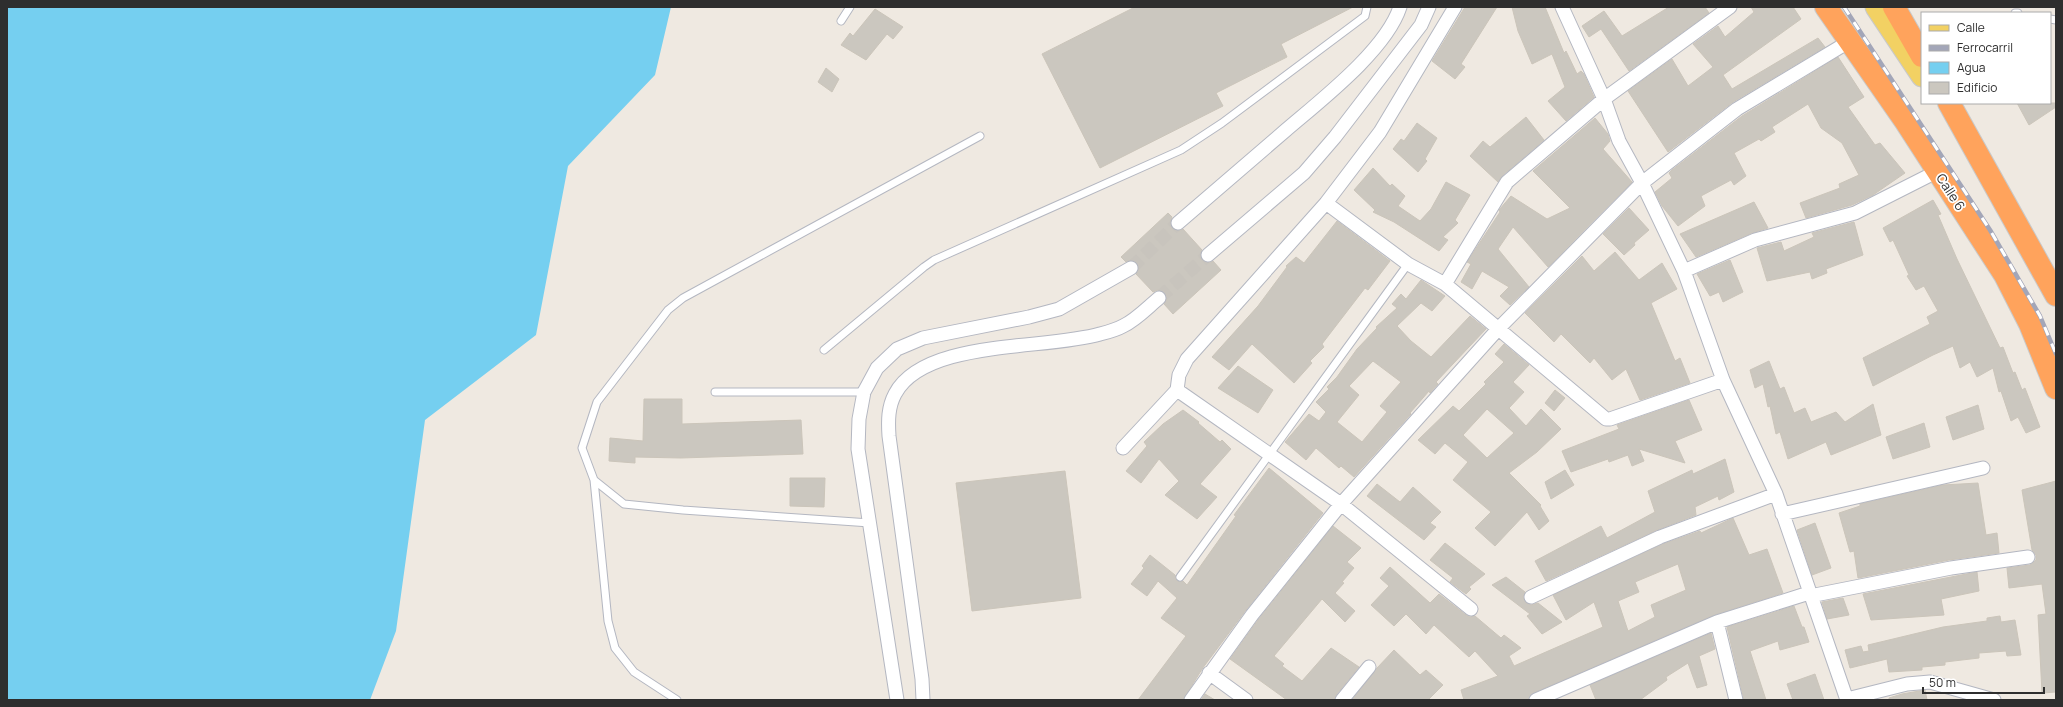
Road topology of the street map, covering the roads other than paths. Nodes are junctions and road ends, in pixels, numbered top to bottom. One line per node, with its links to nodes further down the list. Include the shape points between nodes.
1 (850, 7): 11 (lane)
2 (1367, 7): 32 (lane, via 1365,16 1222,123 1181,150 934,260)
3 (1400, 7): 23 (street, via 1394,24 1385,37 1337,86)
4 (1429, 7): 24 (street, via 1421,25 1304,173)
5 (1455, 7): 22 (street, via 1380,132)
6 (1562, 7): 15 (street)
7 (1730, 7): 15 (street)
8 (1826, 7): 12 (highway, Calle 6)
9 (1876, 7): 14 (main road)
10 (1894, 7): 13 (highway)
11 (841, 21)
12 (1850, 41): 19 (highway, Calle 6); 20 (street, via 1737,109)
13 (1921, 54)
14 (1921, 74)
15 (1604, 99): 20 (street, via 1619,141); 28 (street, via 1507,182)
16 (1941, 104): 21 (main road)
17 (1950, 104): 21 (highway)
18 (980, 136): 41 (lane, via 683,298 668,310 597,402 582,448)
19 (1938, 171): 27 (street, via 1855,213 1755,240); 34 (highway, Calle 6, via 2005,275 2030,324)
20 (1642, 183): 27 (street); 31 (street)
21 (1996, 186): 29 (highway)
22 (1326, 204): 25 (street); 35 (street, via 1187,359 1179,375)
23 (1178, 223)
24 (1208, 255)
25 (1408, 264): 28 (street); 39 (lane)
26 (1131, 268): 37 (street, via 1059,309 922,338 897,350 877,368)
27 (1684, 271): 33 (street)
28 (1445, 284): 31 (street)
29 (2056, 295)
30 (1158, 298): 57 (street, via 1124,326 1099,335 953,356 924,365 907,377 894,394 888,414 889,436)
31 (1499, 328): 33 (street, via 1610,420); 43 (street)
32 (824, 350)
33 (1723, 380): 42 (street)
34 (2056, 388)
35 (1177, 390): 38 (street); 39 (street)
36 (715, 392): 37 (lane)
37 (864, 392): 45 (street, via 859,419 858,449)
38 (1123, 448)
39 (1270, 453): 43 (street); 47 (lane)
40 (1983, 468): 44 (street)
41 (594, 480): 45 (lane, via 624,504); 55 (lane, via 608,621 615,648 634,672)
42 (1776, 494): 44 (street); 49 (street, via 1660,537)
43 (1340, 504): 50 (street); 53 (street)
44 (1782, 514): 48 (street)
45 (870, 524): 56 (street)
46 (2028, 557): 48 (street)
47 (1180, 577)
48 (1810, 594): 51 (street); 54 (street)
49 (1531, 597)
50 (1471, 608)
51 (1717, 622): 61 (street); 62 (street)
52 (1369, 667): 60 (street)
53 (1209, 673): 58 (street); 59 (street)
54 (1847, 699): 63 (street, via 1907,684 1930,682)
55 (677, 700)
56 (897, 700)
57 (923, 700)
58 (1191, 700)
59 (1246, 700)
60 (1342, 700)
61 (1536, 700)
62 (1736, 700)
63 (1994, 700)

